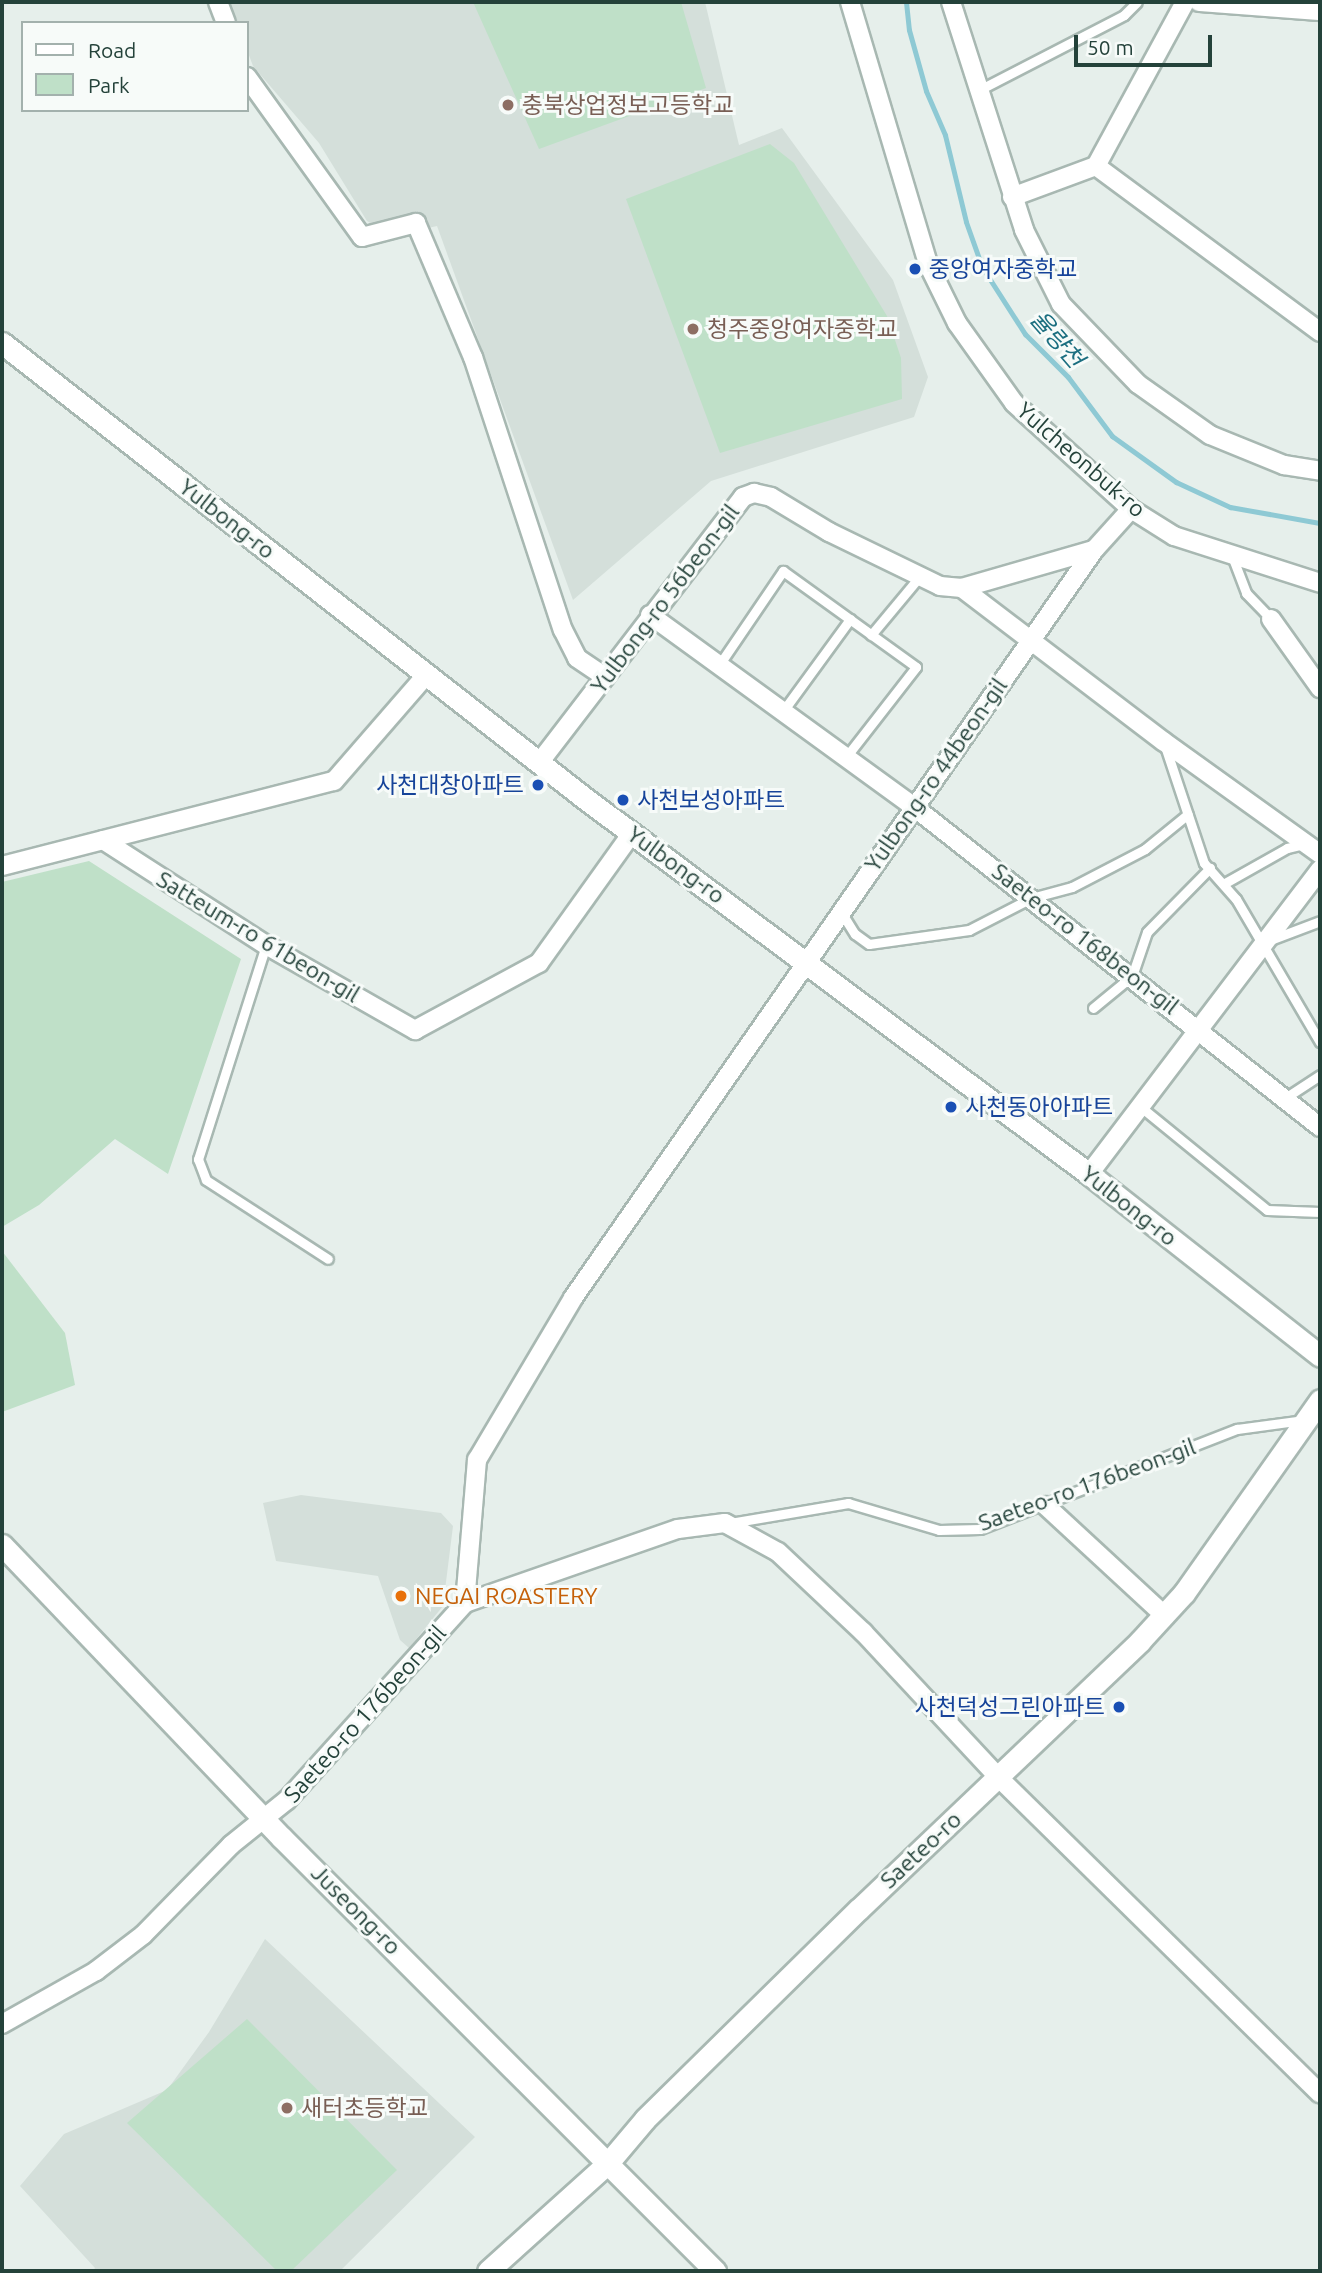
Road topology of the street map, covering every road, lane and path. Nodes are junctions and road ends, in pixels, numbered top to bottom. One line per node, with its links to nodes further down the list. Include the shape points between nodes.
1 (218, 2): 8 (street)
2 (850, 2): 16 (street, Yulcheonbuk-ro, via 910,210 940,294 978,358 1014,403)
3 (951, 2): 10 (street)
4 (1137, 2): 10 (lane, via 1124,15)
5 (1185, 2): 11 (street)
6 (1199, 2): 7 (street)
7 (1320, 11)
8 (225, 21)
9 (248, 78): 29 (street, via 362,237 416,223 473,357 564,630 577,658)
10 (977, 91): 12 (street)
11 (1096, 166): 12 (street); 13 (street)
12 (1012, 197): 15 (street, via 1061,304 1138,384 1233,447 1284,465)
13 (1320, 332)
14 (2, 344): 28 (street, Yulbong-ro)
15 (1320, 471)
16 (1131, 509): 17 (street, Yulbong-ro 44beon-gil); 18 (street, Yulcheonbuk-ro, via 1174,536)
17 (1094, 550): 21 (street); 26 (street, Yulbong-ro 44beon-gil)
18 (1231, 556): 20 (street, Yulcheonbuk-ro); 24 (lane, via 1246,593)
19 (920, 576): 21 (street, Yulbong-ro 56beon-gil, via 940,586); 22 (street, Yulbong-ro 56beon-gil, via 829,532 772,497 754,493 743,497); 25 (lane)
20 (1320, 583)
21 (962, 587): 26 (street, Yulbong-ro 56beon-gil)
22 (650, 615): 27 (street, Saeteo-ro 168beon-gil); 29 (street, Yulbong-ro 56beon-gil)
23 (850, 619): 25 (lane); 27 (lane, via 783,571); 31 (lane)
24 (1271, 619): 30 (street)
25 (872, 635): 33 (lane, via 916,667)
26 (1031, 640): 32 (street); 35 (street, Yulbong-ro 44beon-gil)
27 (719, 665): 31 (street, Saeteo-ro 168beon-gil)
28 (427, 674): 34 (street, Yulbong-ro); 38 (street, via 334,781)
29 (604, 677): 34 (street, Yulbong-ro 56beon-gil)
30 (1320, 688)
31 (783, 711): 33 (street, Saeteo-ro 168beon-gil)
32 (1163, 741): 36 (lane); 39 (street)
33 (846, 757): 35 (street, Saeteo-ro 168beon-gil)
34 (539, 762): 37 (street, Yulbong-ro)
35 (914, 807): 44 (street, Saeteo-ro 168beon-gil); 45 (street, Yulbong-ro 44beon-gil)
36 (1188, 814): 41 (lane); 44 (lane, via 1144,849 1072,887)
37 (632, 833): 48 (street, Satteum-ro 61beon-gil, via 539,963 415,1030); 49 (street, Yulbong-ro)
38 (103, 840): 40 (street); 48 (street, Satteum-ro 61beon-gil)
39 (1313, 849): 43 (lane, via 1287,848)
40 (2, 866)
41 (1210, 868): 43 (lane); 50 (lane, via 1147,932)
42 (1320, 870): 47 (street)
43 (1225, 883): 47 (lane)
44 (1031, 898): 45 (lane, via 969,930 869,944 855,934); 50 (street, Saeteo-ro 168beon-gil)
45 (840, 911): 49 (street, Yulbong-ro 44beon-gil)
46 (1320, 921): 47 (lane)
47 (1263, 943): 52 (street); 53 (lane)
48 (266, 945): 60 (lane, via 198,1159 206,1180)
49 (806, 960): 58 (street, Yulbong-ro); 67 (street, Yulbong-ro 44beon-gil, via 573,1298 482,1448 469,1525)
50 (1132, 976): 51 (lane); 52 (street, Saeteo-ro 168beon-gil)
51 (1093, 1008)
52 (1198, 1027): 55 (street, Saeteo-ro 168beon-gil); 56 (street)
53 (1320, 1042)
54 (1320, 1075): 55 (lane)
55 (1286, 1098): 57 (street, Saeteo-ro 168beon-gil)
56 (1142, 1108): 58 (street); 59 (lane, via 1267,1210)
57 (1320, 1127)
58 (1088, 1174): 61 (street, Yulbong-ro)
59 (1320, 1212)
60 (328, 1259)
61 (1320, 1356)
62 (1320, 1400): 63 (street, Saeteo-ro)
63 (1305, 1420): 64 (lane, Saeteo-ro 176beon-gil, via 1237,1429); 68 (street, Saeteo-ro)
64 (1045, 1506): 65 (lane, Saeteo-ro 176beon-gil, via 980,1528 939,1530 848,1503); 68 (street)
65 (725, 1523): 67 (street, Saeteo-ro 176beon-gil, via 678,1529); 69 (street, via 778,1552 863,1632)
66 (2, 1545): 70 (street, Juseong-ro)
67 (465, 1603): 70 (street, Saeteo-ro 176beon-gil)
68 (1164, 1615): 69 (street, Saeteo-ro)
69 (999, 1778): 72 (street); 73 (street, Saeteo-ro, via 645,2119)
70 (266, 1819): 71 (street, Saeteo-ro 176beon-gil, via 231,1845 143,1935 96,1971); 73 (street, Juseong-ro)
71 (2, 2024)
72 (1320, 2093)
73 (608, 2163): 74 (street, Saeteo-ro); 75 (street, Juseong-ro)
74 (488, 2271)
75 (715, 2271)

